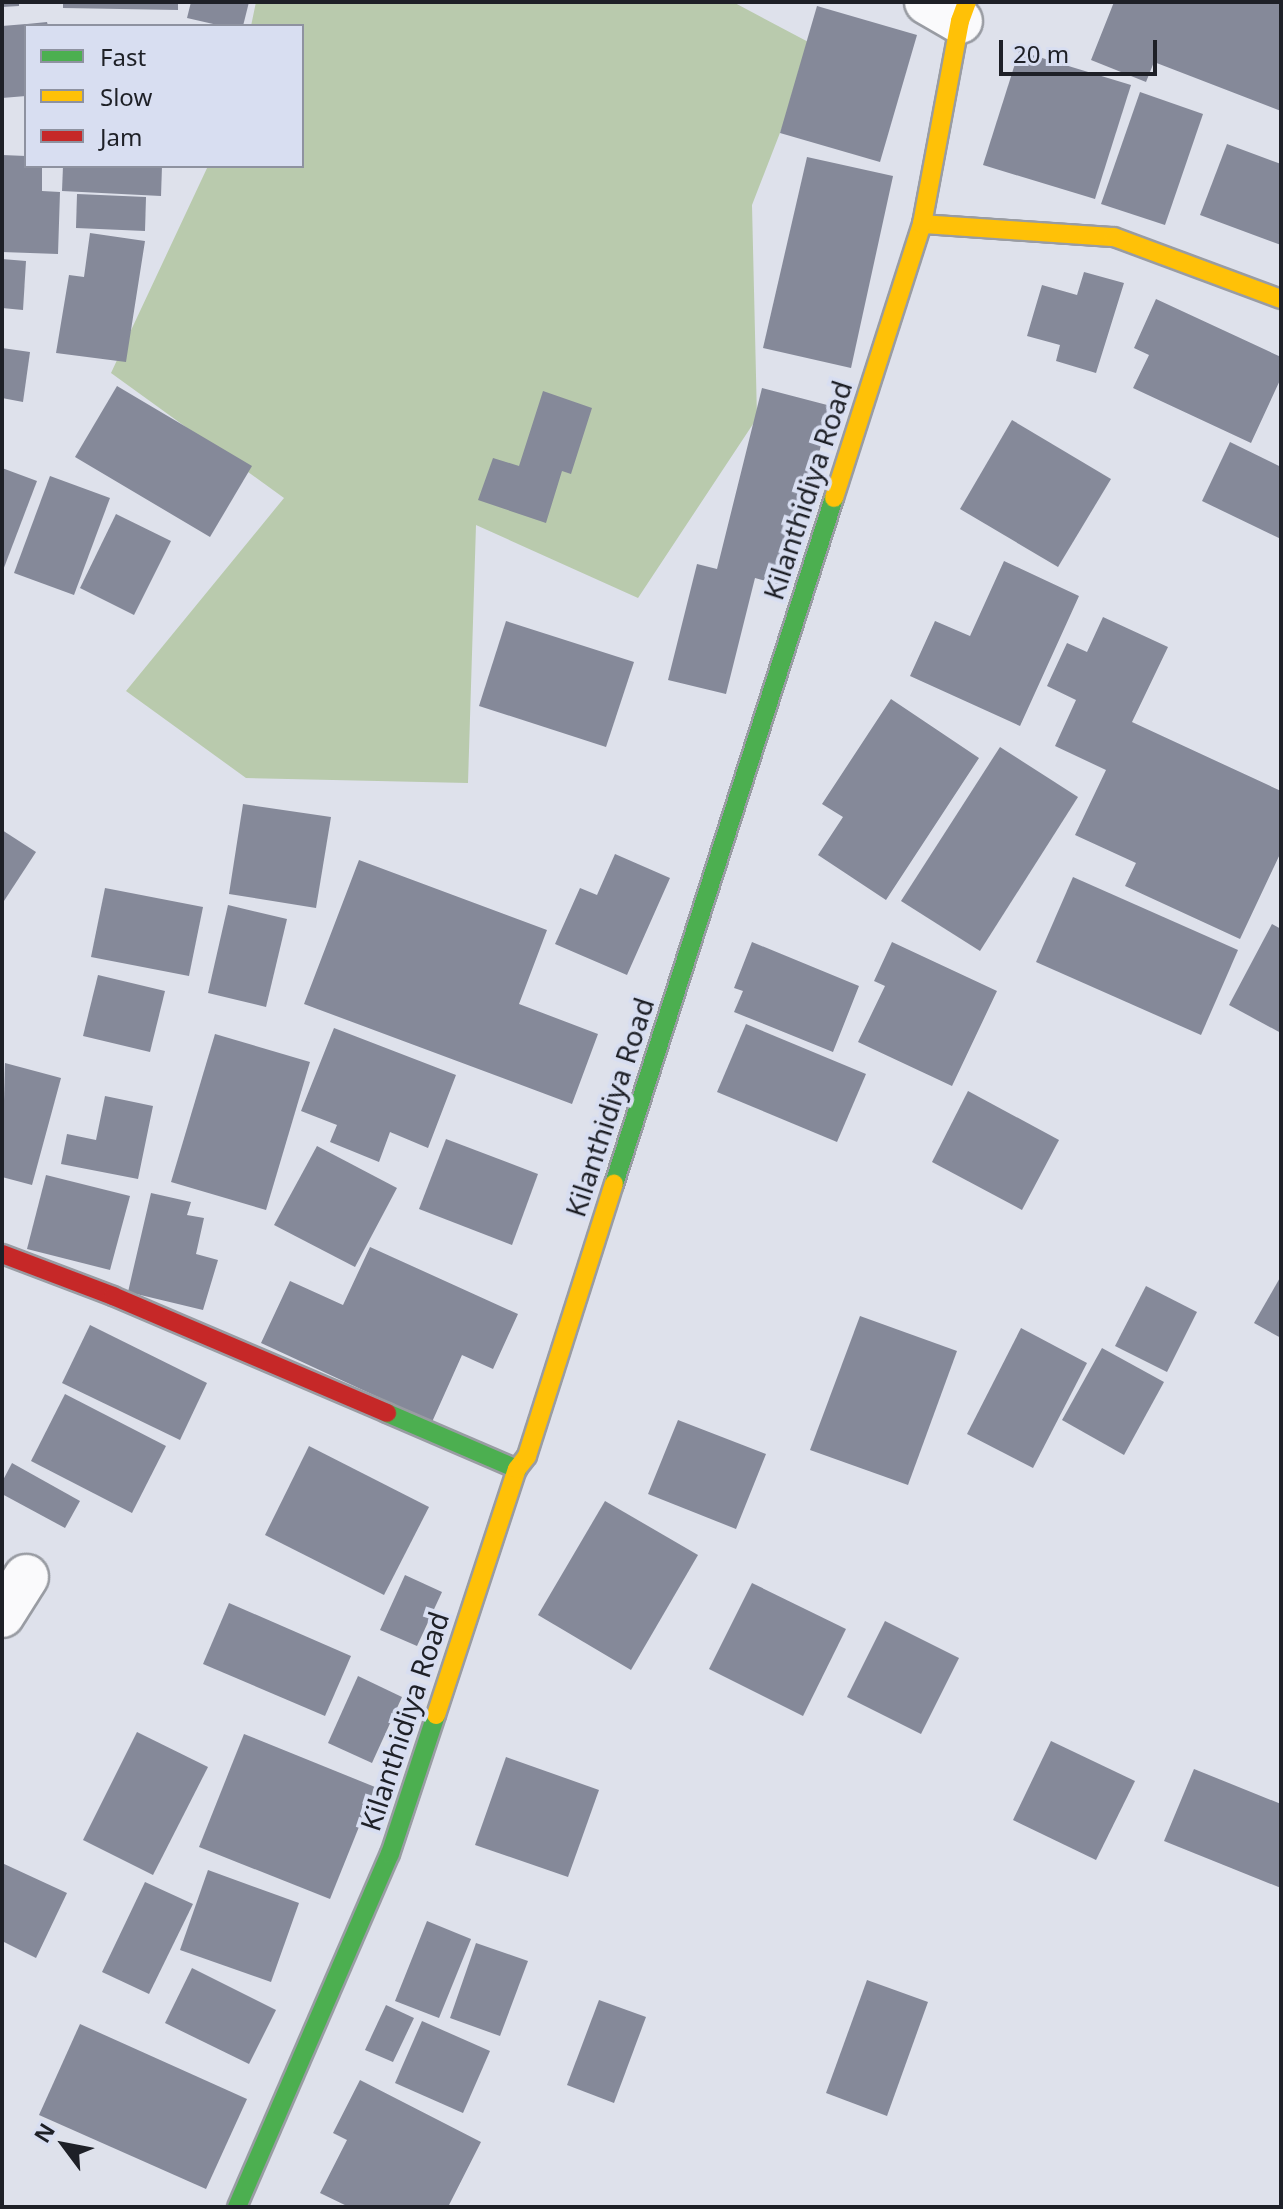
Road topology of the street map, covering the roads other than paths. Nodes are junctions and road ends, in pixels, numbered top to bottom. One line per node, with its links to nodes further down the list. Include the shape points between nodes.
1 (951, 8): 2 (street, Kilanthidiya Road)
2 (922, 224): 3 (street, via 1114,237); 5 (street, Kilanthidiya Road, via 527,1456)
3 (1281, 299)
4 (2, 1254): 5 (street, via 113,1296)
5 (517, 1469): 8 (street, Kilanthidiya Road, via 390,1854)
6 (26, 1577): 7 (street)
7 (2, 1615)
8 (237, 2207)

